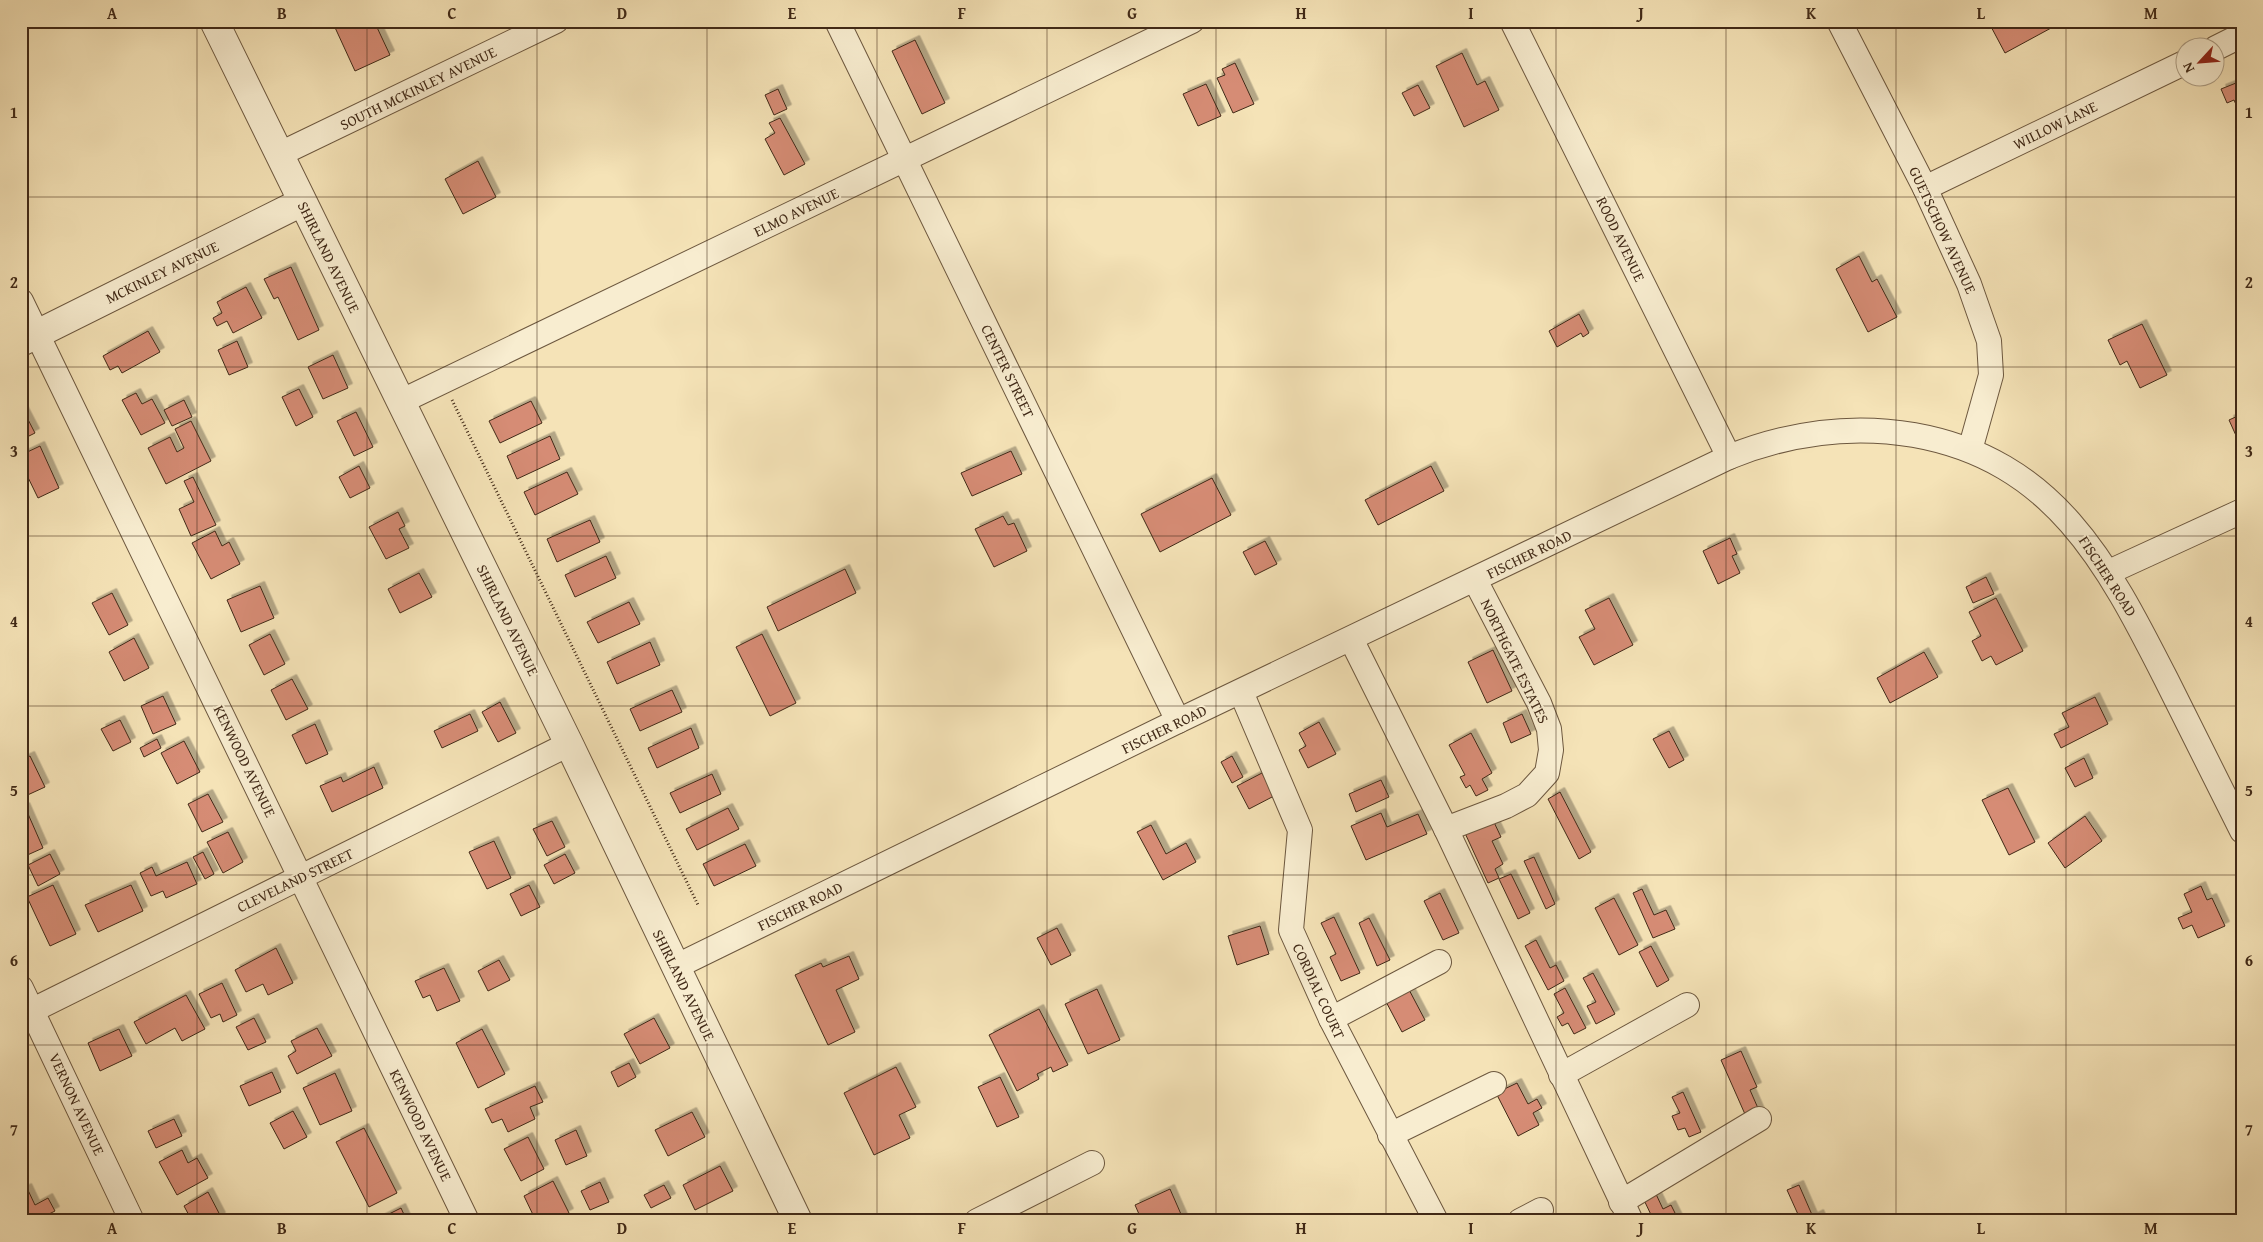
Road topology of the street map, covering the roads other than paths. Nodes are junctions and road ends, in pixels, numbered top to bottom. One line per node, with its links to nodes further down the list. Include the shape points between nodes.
1 (214, 21): 10 (street, SHIRLAND AVENUE)
2 (556, 21): 10 (street, SOUTH MCKINLEY AVENUE)
3 (837, 21): 11 (street, CENTER STREET)
4 (1192, 21): 11 (street, ELMO AVENUE)
5 (1512, 21): 18 (street, ROOD AVENUE)
6 (1839, 21): 12 (street, GUETSCHOW AVENUE)
7 (2242, 35): 8 (street)
8 (2226, 43)
9 (2176, 67): 12 (street, WILLOW LANE)
10 (280, 154): 13 (street, SHIRLAND AVENUE)
11 (905, 160): 16 (street, ELMO AVENUE); 24 (street, CENTER STREET)
12 (1925, 188): 17 (street, GUETSCHOW AVENUE, via 1969,284 1989,341 1991,375)
13 (302, 202): 15 (street, MCKINLEY AVENUE); 16 (street, SHIRLAND AVENUE)
14 (21, 301): 15 (street, KENWOOD AVENUE)
15 (29, 338): 28 (street, KENWOOD AVENUE)
16 (400, 402): 25 (street, SHIRLAND AVENUE)
17 (1970, 450): 18 (street, FISCHER ROAD, via 1893,431 1843,430 1764,443); 20 (street, FISCHER ROAD, via 2014,473 2046,496 2080,532)
18 (1729, 456): 21 (street, FISCHER ROAD)
19 (2242, 511): 20 (street)
20 (2109, 572): 27 (street, FISCHER ROAD, via 2132,611)
21 (1475, 580): 22 (street, FISCHER ROAD); 26 (street, NORTHGATE ESTATES, via 1539,703 1549,730 1550,750 1546,772 1527,795)
22 (1352, 639): 23 (street, FISCHER ROAD); 26 (street)
23 (1241, 692): 24 (street, FISCHER ROAD); 34 (street, CORDIAL COURT, via 1300,830 1292,930)
24 (1178, 722): 30 (street, FISCHER ROAD)
25 (569, 744): 28 (street, CLEVELAND STREET); 30 (street, SHIRLAND AVENUE)
26 (1446, 829): 35 (street)
27 (2242, 831)
28 (301, 877): 33 (street, CLEVELAND STREET); 43 (street, KENWOOD AVENUE)
29 (1438, 962): 34 (street)
30 (675, 967): 44 (street, SHIRLAND AVENUE)
31 (21, 988): 33 (street, VERNON AVENUE)
32 (1687, 1005): 35 (street)
33 (27, 1013): 42 (street, VERNON AVENUE)
34 (1331, 1019): 38 (street, CORDIAL COURT)
35 (1560, 1075): 41 (street)
36 (1494, 1084): 38 (street)
37 (1759, 1119): 41 (street)
38 (1390, 1135): 46 (street, CORDIAL COURT)
39 (1092, 1163): 45 (street)
40 (1541, 1210): 47 (street)
41 (1626, 1211)
42 (132, 1221)
43 (467, 1221)
44 (798, 1221)
45 (977, 1221)
46 (1436, 1221)
47 (1520, 1221)

